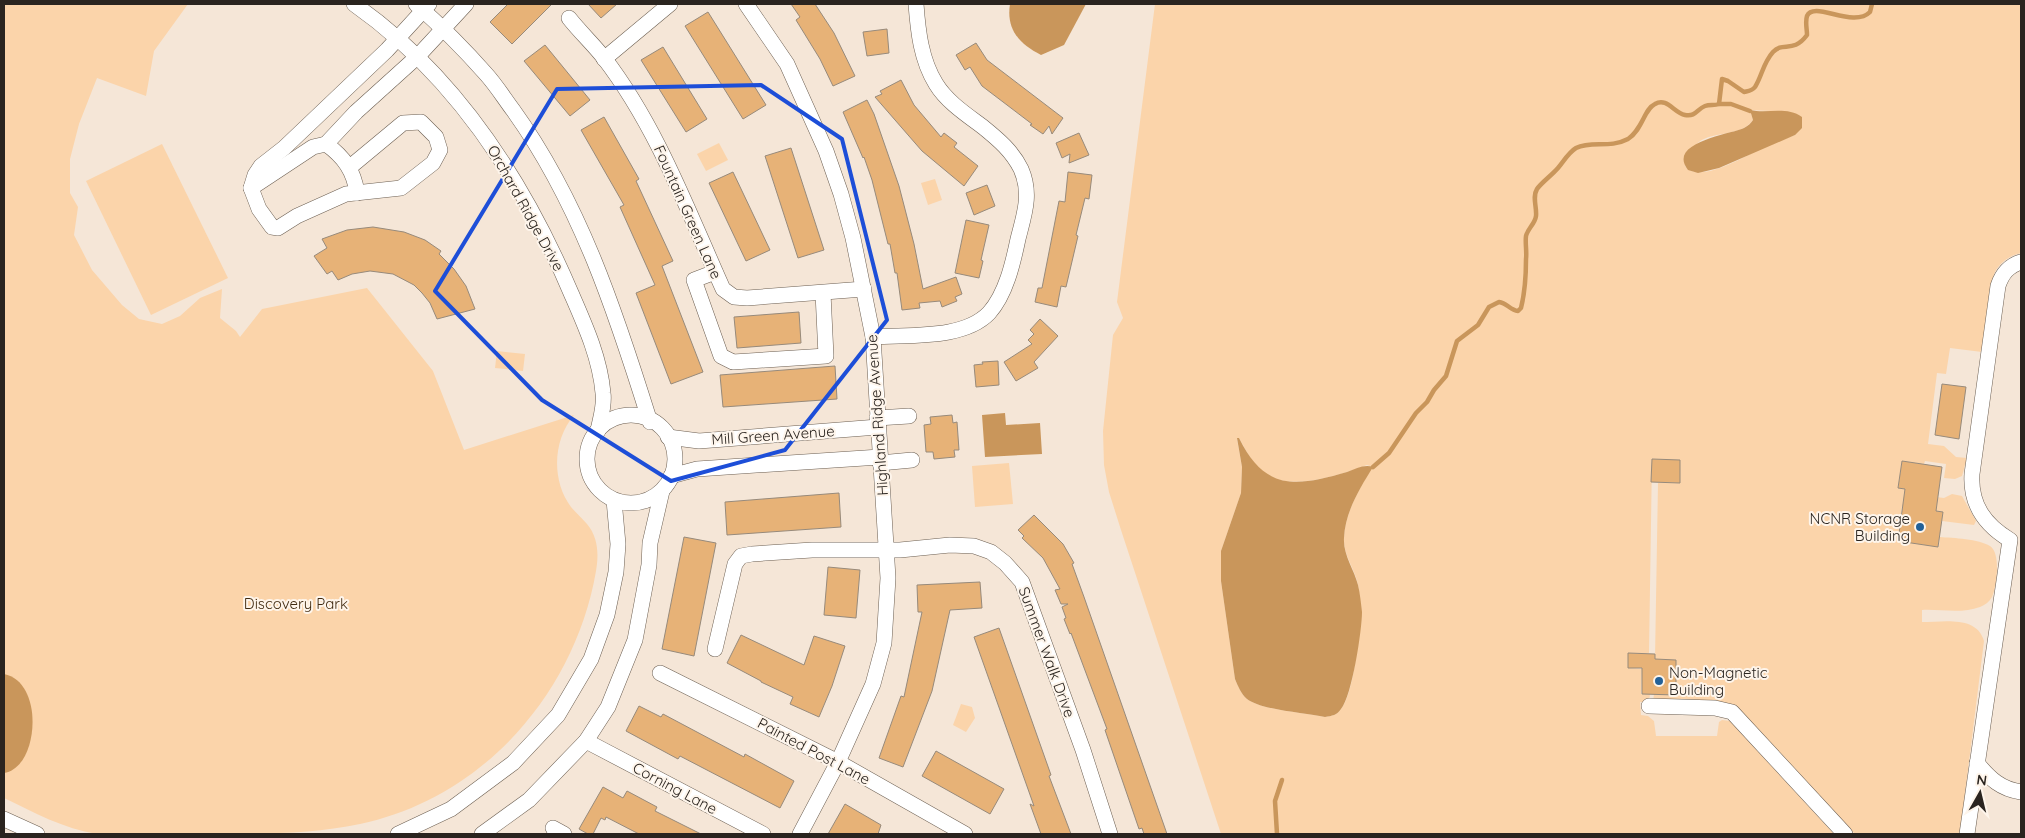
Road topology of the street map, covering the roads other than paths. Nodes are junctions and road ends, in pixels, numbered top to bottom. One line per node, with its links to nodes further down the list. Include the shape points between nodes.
1 (354, 4): 9 (street, Orchard Ridge Drive)
2 (466, 4): 8 (street)
3 (670, 4): 11 (street)
4 (746, 4): 18 (street, Highland Ridge Avenue, via 787,64 826,151 841,194)
5 (916, 4): 20 (street, via 925,62 936,85 1007,147 1021,169 1028,190 1027,208 1002,292 989,312 972,326 949,332)
6 (423, 6): 8 (street); 9 (street)
7 (569, 18): 11 (street, Fountain Green Lane)
8 (442, 28): 10 (street); 22 (street, via 487,74 529,132 573,211 601,277)
9 (399, 38): 10 (street, Orchard Ridge Drive); 14 (street, via 261,166 254,175)
10 (418, 56): 12 (street); 24 (street, Orchard Ridge Drive, via 461,104 501,157 552,248 596,352 604,395)
11 (604, 59): 17 (street, Fountain Green Lane, via 657,143)
12 (326, 144): 13 (street); 14 (street, via 313,147)
13 (350, 167): 15 (street); 15 (street, via 403,123 421,122 436,137 440,150 434,163 401,188)
14 (251, 188): 15 (street, via 259,209 272,227 278,228 327,201)
15 (357, 193)
16 (2021, 262): 37 (street, via 2008,268 1998,286 1972,474 1972,491 1981,515 1993,529 2010,540)
17 (715, 272): 19 (street, Fountain Green Lane, via 723,289 734,297); 19 (street, via 694,280 722,356 733,362 826,356)
18 (864, 289): 19 (street, Fountain Green Lane); 20 (street, Highland Ridge Avenue)
19 (823, 293)
20 (873, 337): 23 (street, Highland Ridge Avenue)
21 (909, 416): 23 (street, Mill Green Avenue)
22 (650, 422): 24 (street, via 639,416 624,416 613,419); 25 (street, via 658,425)
23 (877, 423): 25 (street, Mill Green Avenue, via 699,441); 26 (street, Highland Ridge Avenue)
24 (598, 431): 30 (street, via 590,442 587,455 590,475 595,486)
25 (668, 437): 28 (street, via 675,455)
26 (880, 460): 27 (street, Mill Green Avenue); 28 (street, Mill Green Avenue, via 698,469); 31 (street, Highland Ridge Avenue)
27 (912, 460)
28 (671, 476): 29 (street)
29 (662, 491): 30 (street, via 649,499 632,503); 35 (street, via 650,543 635,640 608,707)
30 (614, 500): 41 (street, via 618,544 607,616 591,659 558,715 513,763 451,809)
31 (886, 550): 32 (street, Summer Walk Drive, via 812,550 741,556 734,564); 36 (street, Highland Ridge Avenue, via 884,643 873,684); 46 (street, Summer Walk Drive, via 974,546 991,552 1022,582)
32 (715, 649)
33 (660, 673): 36 (street, Painted Post Lane)
34 (1649, 706): 47 (street, via 1715,708 1732,712)
35 (586, 742): 42 (street, via 529,800); 43 (street, Corning Lane)
36 (838, 762): 44 (street, Highland Ridge Avenue); 45 (street, Painted Post Lane)
37 (1977, 763): 38 (street, via 1998,785); 48 (street)
38 (2021, 792)
39 (4, 819): 40 (street)
40 (37, 834)
41 (398, 834)
42 (482, 834)
43 (763, 834)
44 (800, 834)
45 (965, 834)
46 (1110, 834)
47 (1845, 834)
48 (1967, 834)

